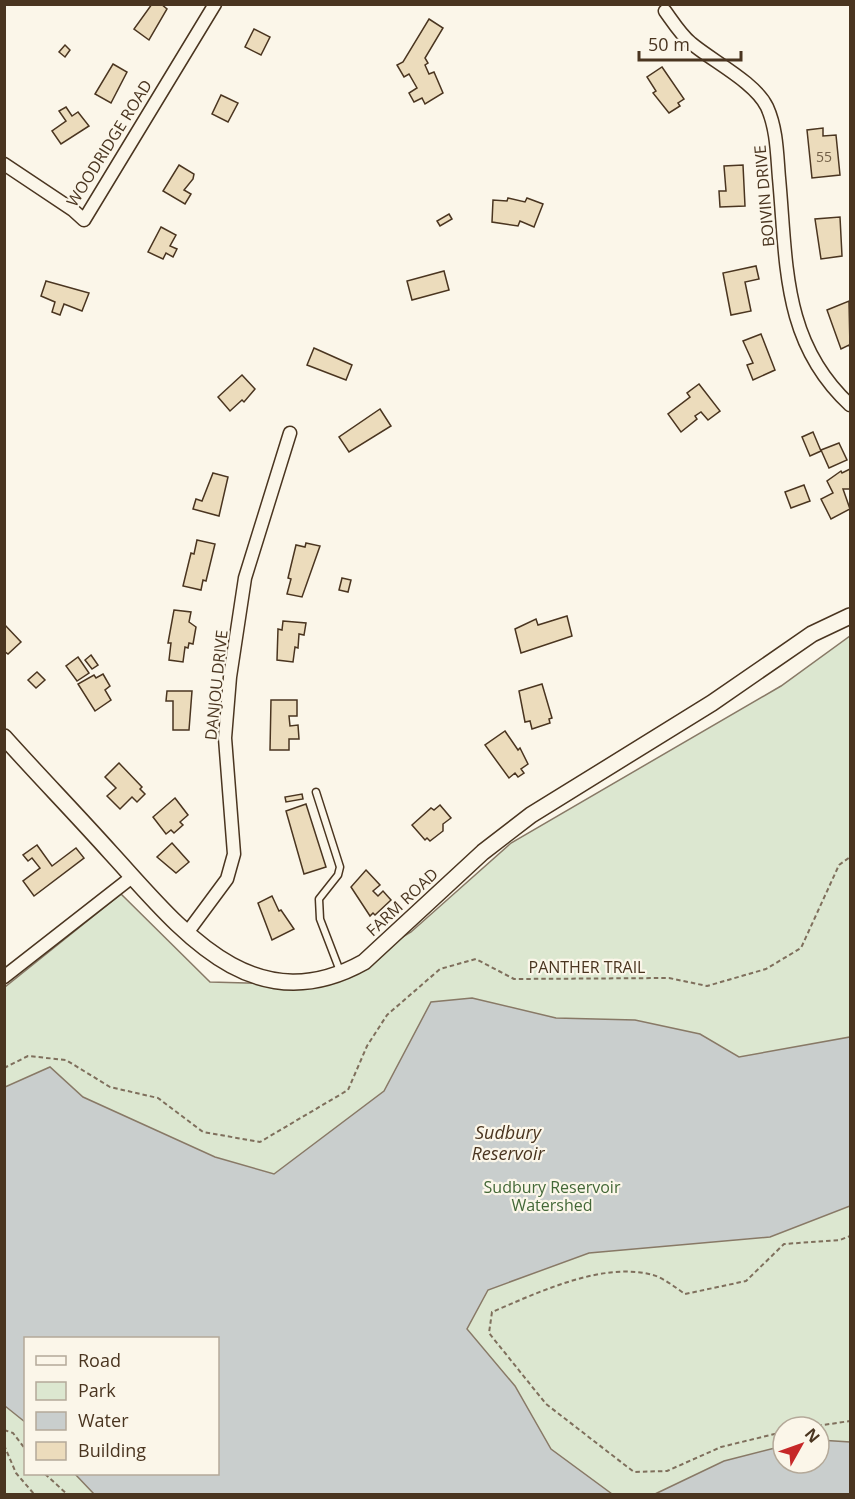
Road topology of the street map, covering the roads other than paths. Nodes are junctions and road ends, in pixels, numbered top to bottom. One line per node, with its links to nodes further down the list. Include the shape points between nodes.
1 (214, 4): 3 (street, WOODRIDGE ROAD, via 84,220)
2 (665, 11): 4 (street, BOIVIN DRIVE, via 688,41 743,81 766,105 775,135 789,286 798,330 832,388)
3 (4, 164)
4 (850, 405)
5 (290, 432): 10 (street, DANJOU DRIVE, via 245,578 230,677 225,738 234,854 226,879)
6 (850, 616): 11 (street, FARM ROAD, via 812,634 712,703 531,815 483,852 364,962)
7 (4, 737): 9 (street, FARM ROAD)
8 (316, 792): 11 (lane, via 340,867 319,899 320,919)
9 (132, 877): 10 (street, FARM ROAD); 12 (street)
10 (187, 933): 11 (street, FARM ROAD, via 220,960 249,975 307,982)
11 (341, 974)
12 (4, 977)

